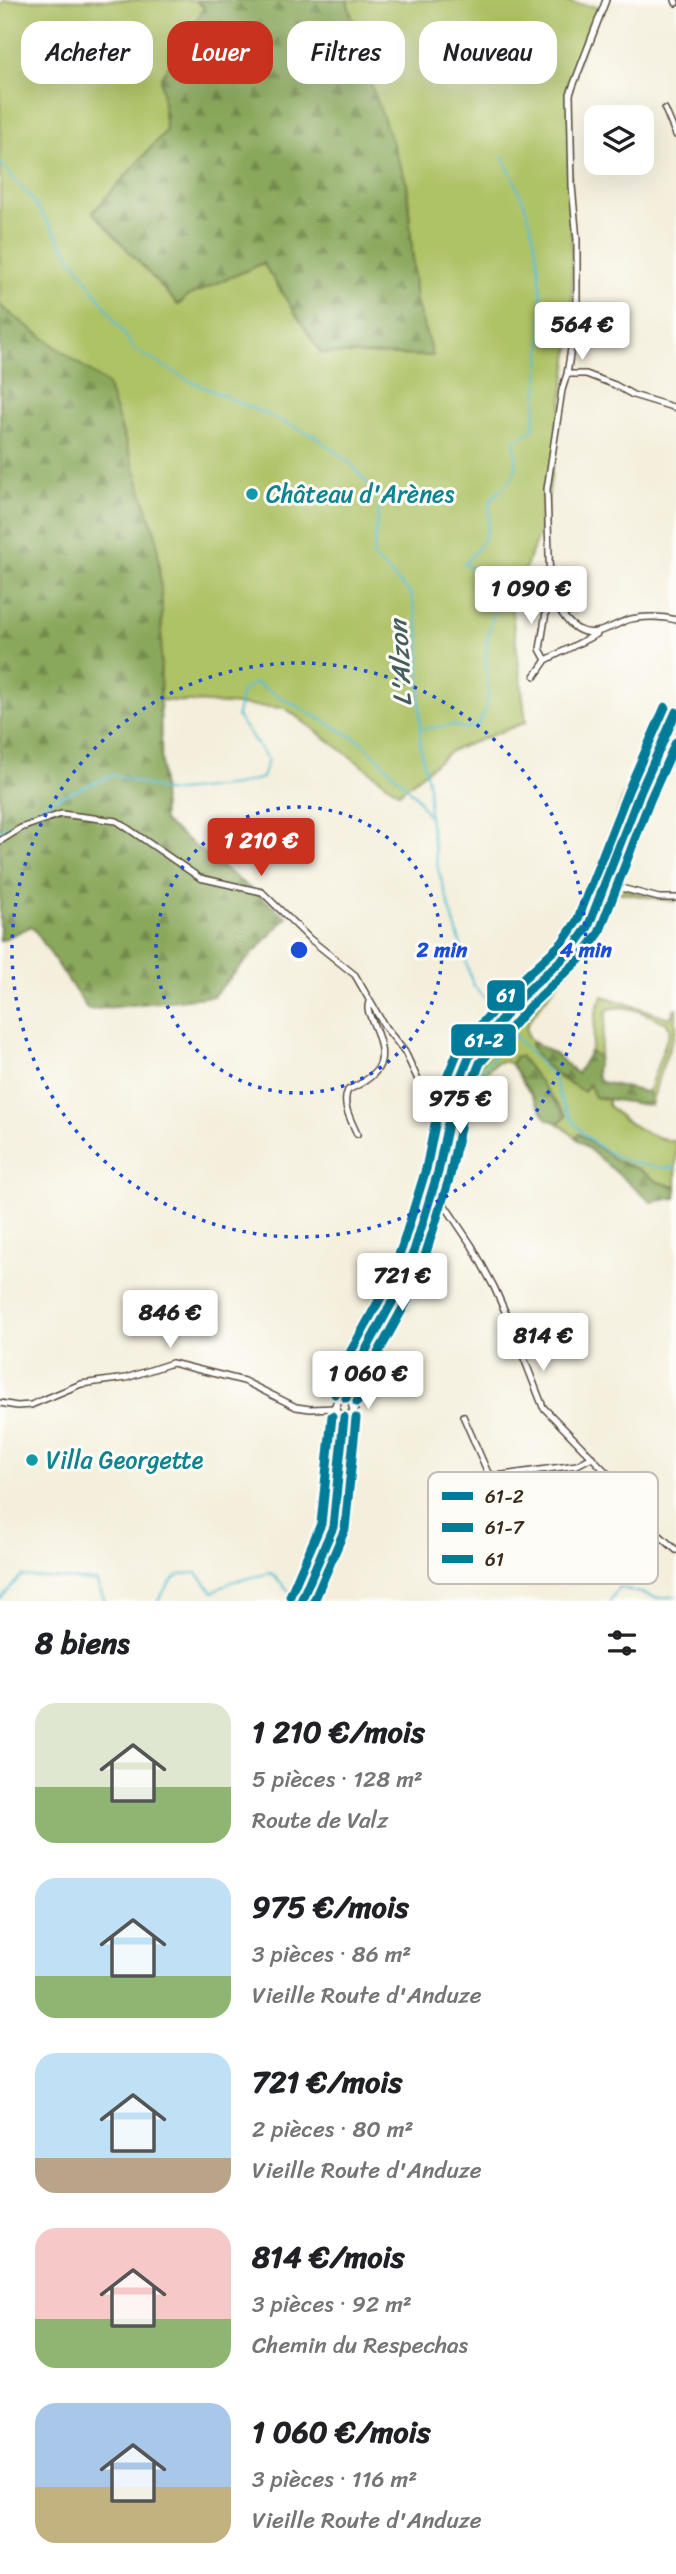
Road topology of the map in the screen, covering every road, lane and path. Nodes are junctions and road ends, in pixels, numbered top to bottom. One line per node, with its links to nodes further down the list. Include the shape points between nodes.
1 (606, 0): 4 (street, via 570,94 577,311)
2 (665, 109): 3 (street)
3 (676, 135)
4 (567, 374): 5 (street, via 586,374); 6 (street, via 547,489)
5 (676, 408)
6 (552, 595): 8 (street, via 570,624 590,633); 9 (street, via 540,649)
7 (676, 620): 8 (street, via 635,618)
8 (600, 632): 9 (street)
9 (546, 660): 10 (street)
10 (536, 676)
11 (676, 712): 13 (street)
12 (0, 841): 15 (street, via 61,814 117,821 200,878 262,892 310,939 348,967)
13 (606, 884): 14 (street); 16 (street, via 588,927 571,951 476,1046)
14 (676, 898)
15 (369, 1002): 16 (street, via 405,1052 416,1080); 17 (street, via 382,1058 372,1076 345,1094)
16 (454, 1094): 18 (street)
17 (357, 1134)
18 (434, 1189): 19 (street, via 406,1272 360,1359); 24 (street, via 494,1287 539,1400)
19 (346, 1398): 21 (street, via 338,1400); 23 (street, via 355,1410)
20 (0, 1403): 21 (street, via 31,1405 80,1384 125,1378 172,1363 244,1381 296,1407)
21 (335, 1408): 23 (street)
22 (463, 1416): 25 (street)
23 (344, 1417): 30 (street, via 333,1527)
24 (592, 1457): 26 (street, via 577,1465); 27 (street)
25 (488, 1472)
26 (525, 1472)
27 (606, 1472)
28 (658, 1534): 29 (street)
29 (676, 1550)
30 (301, 1601)

